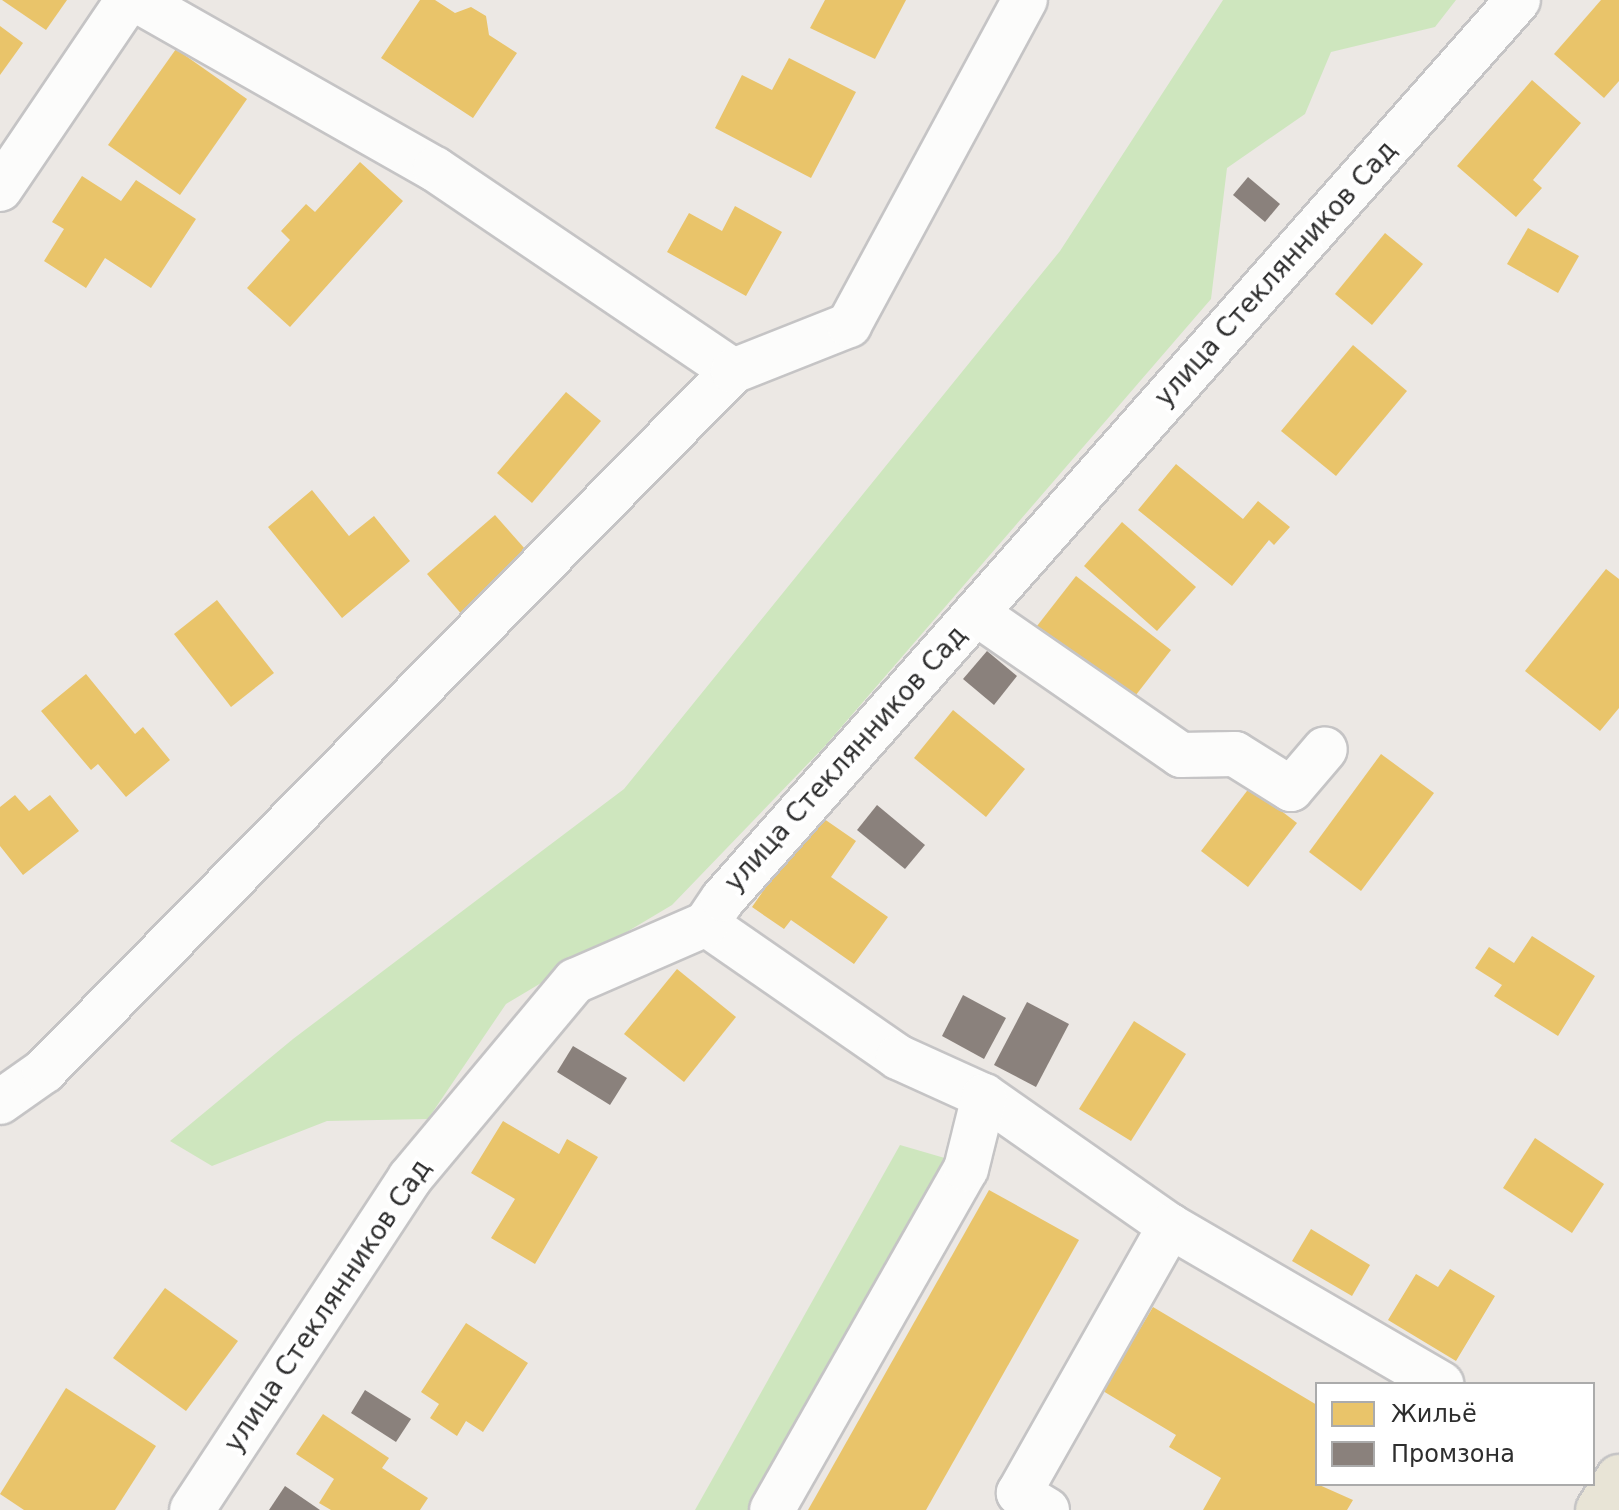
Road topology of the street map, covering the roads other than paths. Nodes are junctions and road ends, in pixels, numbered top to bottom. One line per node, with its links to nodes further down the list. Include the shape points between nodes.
1 (128, 0): 5 (street)
2 (137, 0): 6 (street, via 435,169)
3 (1025, 0): 6 (street, via 849,325)
4 (1518, 0): 7 (street, улица Стеклянников Сад)
5 (0, 189)
6 (733, 371): 11 (street, via 44,1071)
7 (976, 613): 8 (street, via 1181,755 1235,754 1291,789); 9 (street, улица Стеклянников Сад)
8 (1325, 749)
9 (706, 924): 10 (street, via 898,1057); 14 (street, улица Стеклянников Сад, via 575,981 410,1178)
10 (984, 1096): 12 (street); 15 (street, via 966,1169)
11 (0, 1102)
12 (1170, 1226): 13 (street); 16 (street, via 1019,1493)
13 (1438, 1382)
14 (192, 1510)
15 (772, 1510)
16 (1047, 1510)

